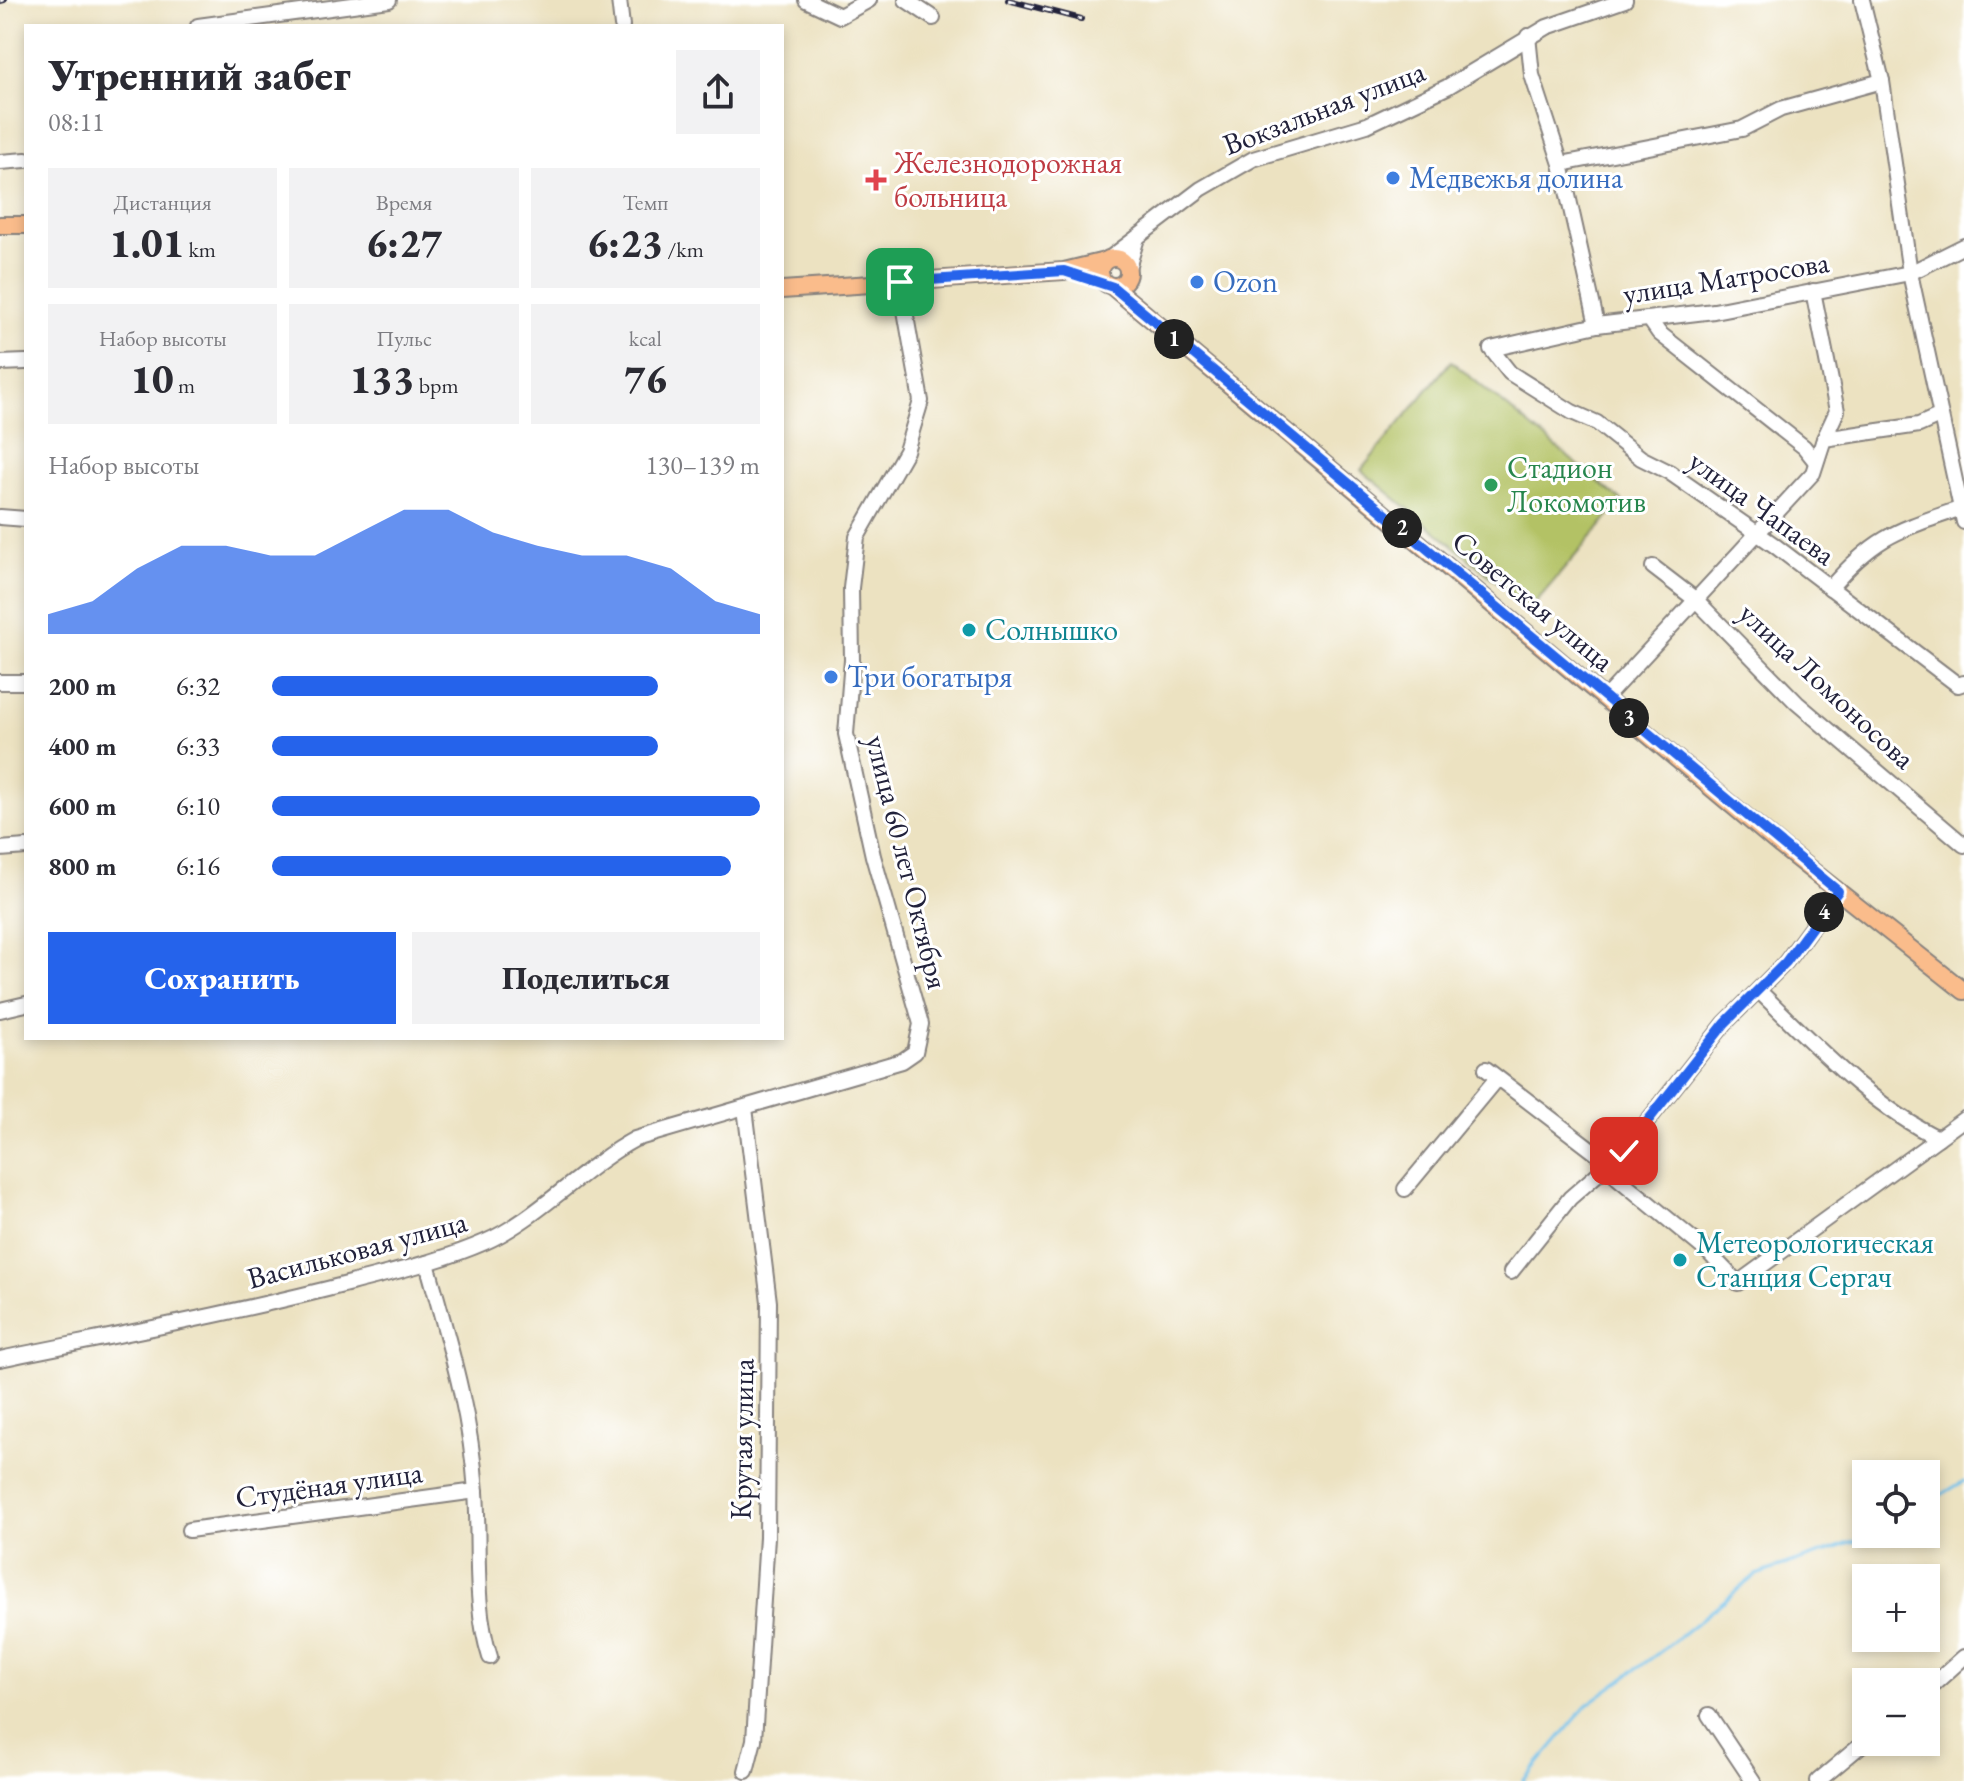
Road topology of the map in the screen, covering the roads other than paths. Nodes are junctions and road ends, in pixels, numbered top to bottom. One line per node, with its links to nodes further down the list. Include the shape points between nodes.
1 (389, 0): 9 (street)
2 (619, 0): 10 (street)
3 (806, 0): 4 (street, via 840,16)
4 (869, 0)
5 (906, 0): 8 (street)
6 (1625, 0): 11 (street, Вокзальная улица)
7 (1862, 0): 12 (street)
8 (933, 18)
9 (213, 24)
10 (622, 24)
11 (1528, 36): 15 (street, via 1532,75); 18 (street, Вокзальная улица, via 1447,87 1367,125 1253,159 1201,189)
12 (1882, 81): 15 (street, via 1781,109 1742,129); 22 (street)
13 (24, 160): 14 (street)
14 (0, 162)
15 (1561, 164): 28 (street)
16 (0, 225): 17 (main road)
17 (24, 225)
18 (1137, 238): 20 (street, Вокзальная улица); 23 (street)
19 (1964, 246): 22 (street, улица Матросова)
20 (1107, 260): 21 (main road); 23 (main road, via 1100,271); 23 (main road, via 1121,259)
21 (1064, 271): 23 (main road); 24 (main road)
22 (1910, 273): 26 (street, улица Матросова); 32 (street)
23 (1118, 279): 45 (main road, Советская улица, via 1141,312)
24 (900, 282): 25 (main road); 54 (street, улица 60 лет Октября, via 921,401 906,451 857,537 846,734 920,1038 915,1052 902,1061)
25 (784, 290)
26 (1813, 291): 27 (street, улица Матросова); 33 (street, via 1837,411)
27 (1650, 320): 28 (street, улица Матросова); 34 (street, via 1659,333)
28 (1597, 325): 29 (street, улица Матросова)
29 (1491, 349): 38 (street, улица Чапаева, via 1510,373 1597,423)
30 (24, 362): 31 (street)
31 (0, 363)
32 (1939, 416): 33 (street, via 1919,425); 35 (street)
33 (1824, 439): 34 (street)
34 (1816, 462): 38 (street, via 1813,473)
35 (1962, 516): 40 (street, via 1884,538 1861,552)
36 (0, 517): 37 (street)
37 (24, 519)
38 (1758, 536): 40 (street, улица Чапаева); 41 (street)
39 (1653, 567): 41 (street, улица Ломоносова)
40 (1830, 588): 44 (street, улица Чапаева, via 1958,685)
41 (1696, 600): 45 (street); 46 (street, улица Ломоносова, via 1797,703)
42 (0, 682): 43 (street)
43 (24, 682)
44 (1964, 683)
45 (1605, 698): 49 (main road, Советская улица)
46 (1964, 845)
47 (24, 847): 48 (street)
48 (0, 849)
49 (1838, 891): 50 (street); 51 (main road, Советская улица)
50 (1759, 991): 56 (street, via 1909,1124); 57 (street, via 1725,1023 1641,1131)
51 (1964, 991)
52 (24, 1004): 53 (street)
53 (0, 1010)
54 (745, 1108): 59 (street, Васильковая улица, via 635,1139 609,1152 500,1234); 69 (street, Крутая улица, via 769,1302 767,1537 754,1740)
55 (1964, 1119): 56 (street)
56 (1938, 1138): 57 (street, via 1738,1283 1618,1178)
57 (1609, 1163): 58 (street, via 1491,1074); 60 (street, via 1570,1198)
58 (1405, 1189)
59 (427, 1263): 61 (street, Васильковая улица, via 289,1299); 62 (street, via 467,1405)
60 (1511, 1272)
61 (0, 1359)
62 (476, 1491): 63 (street, Студёная улица); 64 (street, via 480,1625)
63 (189, 1530)
64 (490, 1657)
65 (1964, 1657): 66 (street)
66 (1940, 1678)
67 (1709, 1715): 70 (street)
68 (1852, 1753): 71 (street)
69 (746, 1771)
70 (1753, 1781)
71 (1818, 1781)

